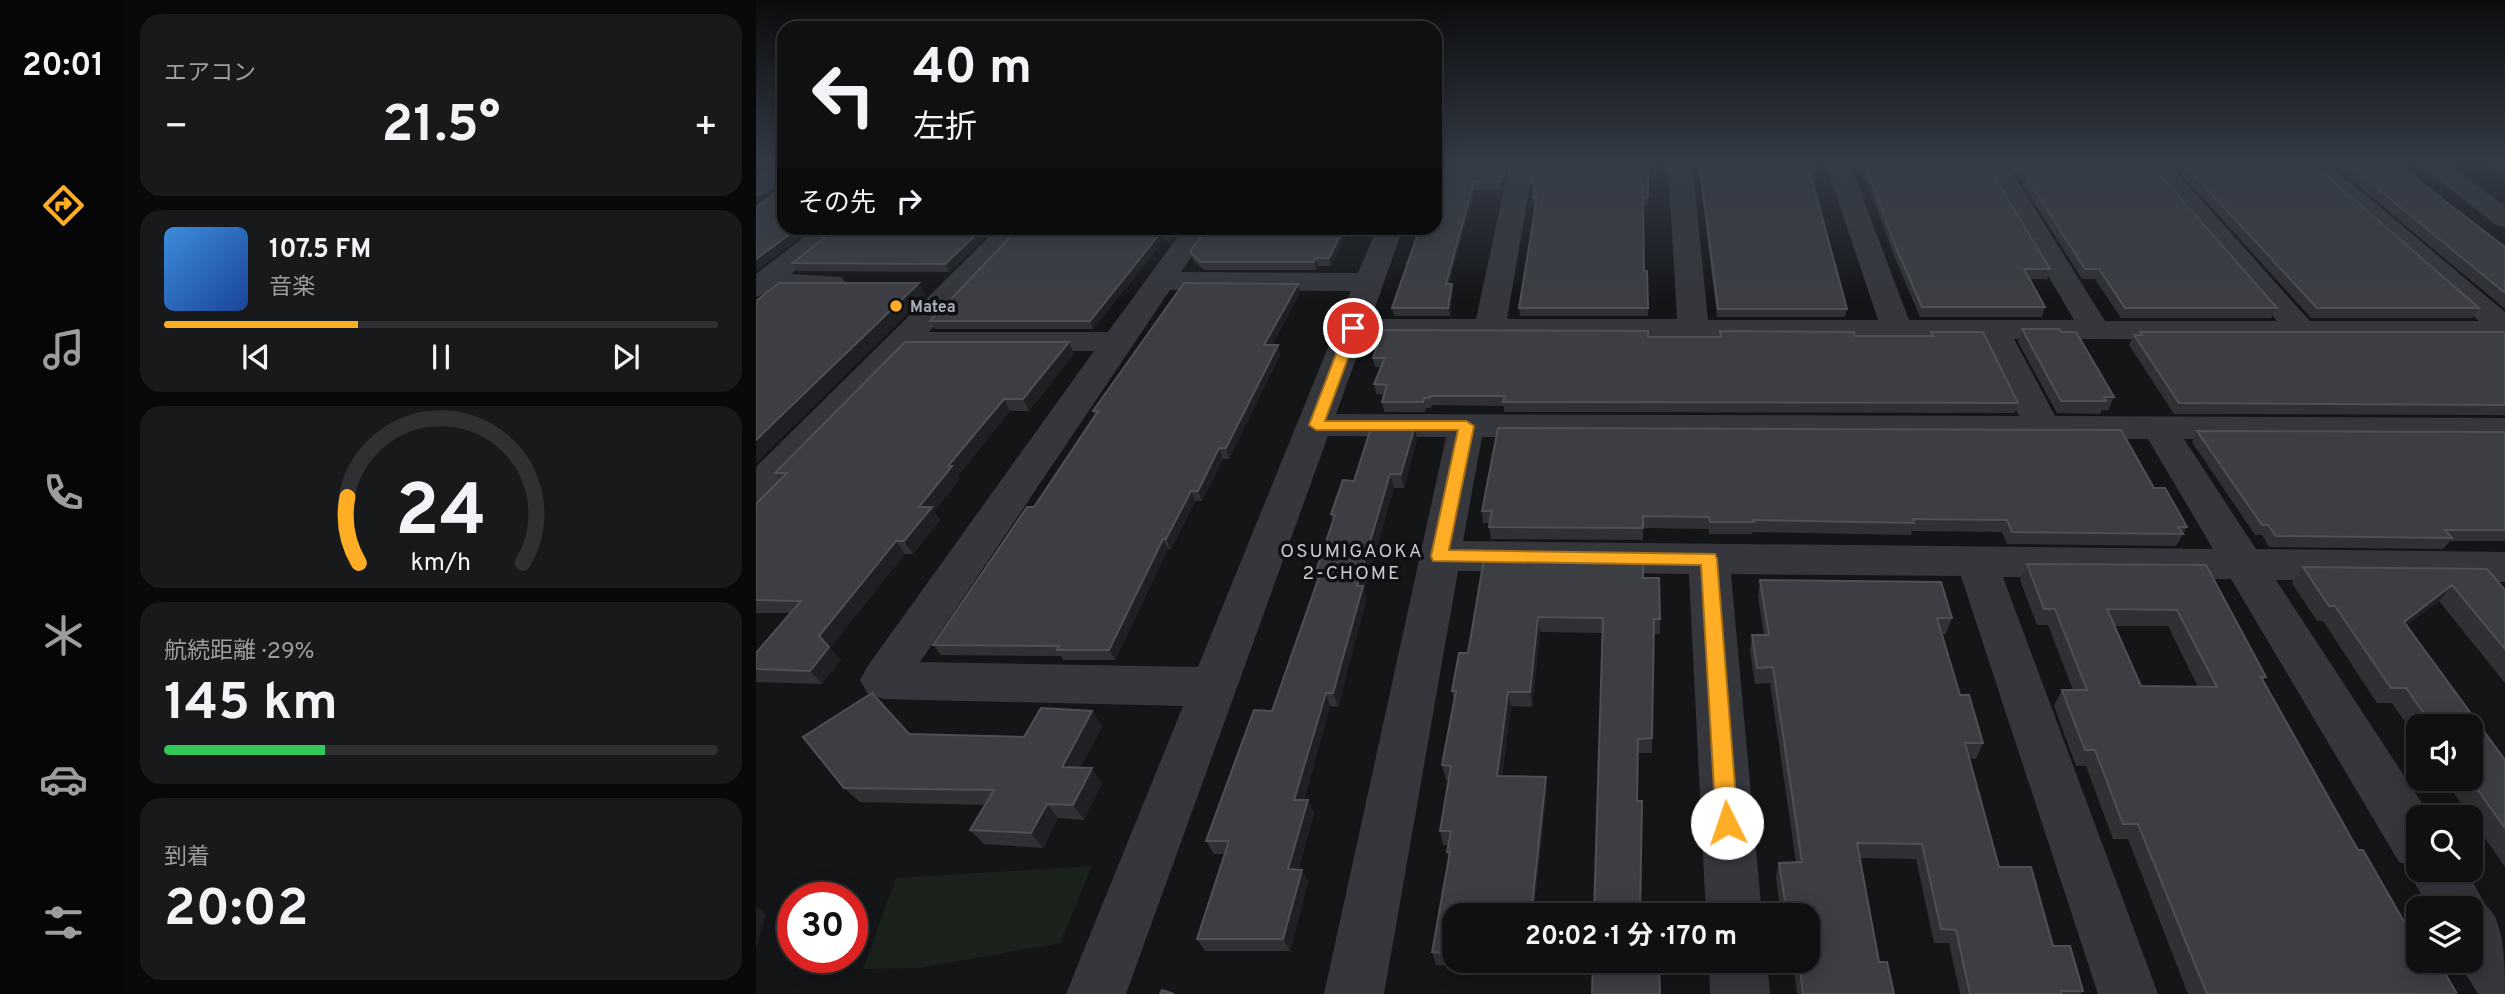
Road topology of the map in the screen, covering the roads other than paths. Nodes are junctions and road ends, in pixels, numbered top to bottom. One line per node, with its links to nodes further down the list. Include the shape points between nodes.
1 (1513, 207): 19 (street)
2 (1684, 207): 21 (street)
3 (1853, 207): 24 (street)
4 (2021, 207): 26 (street)
5 (2193, 207): 23 (street)
6 (2364, 207): 22 (street)
7 (2489, 207): 8 (street)
8 (2505, 219)
9 (823, 235): 17 (street)
10 (1006, 235): 18 (street)
11 (1192, 235): 13 (street)
12 (1387, 235): 14 (street)
13 (1161, 281): 14 (street); 28 (street)
14 (1369, 282): 20 (street)
15 (860, 284): 17 (street)
16 (916, 284): 18 (street)
17 (760, 285)
18 (957, 285): 27 (street)
19 (1490, 327): 20 (street); 21 (street)
20 (1353, 328): 29 (street)
21 (1693, 329): 24 (street)
22 (2505, 329): 23 (street)
23 (2301, 330): 26 (street)
24 (1897, 331): 25 (street)
25 (1994, 331): 26 (street); 31 (street)
26 (2096, 331)
27 (902, 341): 28 (street); 34 (street)
28 (1117, 342): 40 (street, via 883,680)
29 (1316, 425): 30 (street); 40 (street)
30 (1466, 426): 31 (street); 35 (street)
31 (2043, 428): 32 (street)
32 (2160, 429): 33 (street); 38 (street)
33 (2505, 429)
34 (756, 489)
35 (1439, 556): 36 (street); 47 (street)
36 (1709, 559): 37 (street); 42 (street)
37 (1976, 560): 38 (street); 49 (street)
38 (2244, 563): 39 (street); 41 (street)
39 (2505, 567)
40 (1214, 687): 46 (street)
41 (2406, 825)
42 (1733, 903)
43 (2483, 947): 45 (street)
44 (1739, 973): 48 (street)
45 (2505, 983)
46 (1096, 994)
47 (1354, 994)
48 (1740, 994)
49 (2128, 994)

